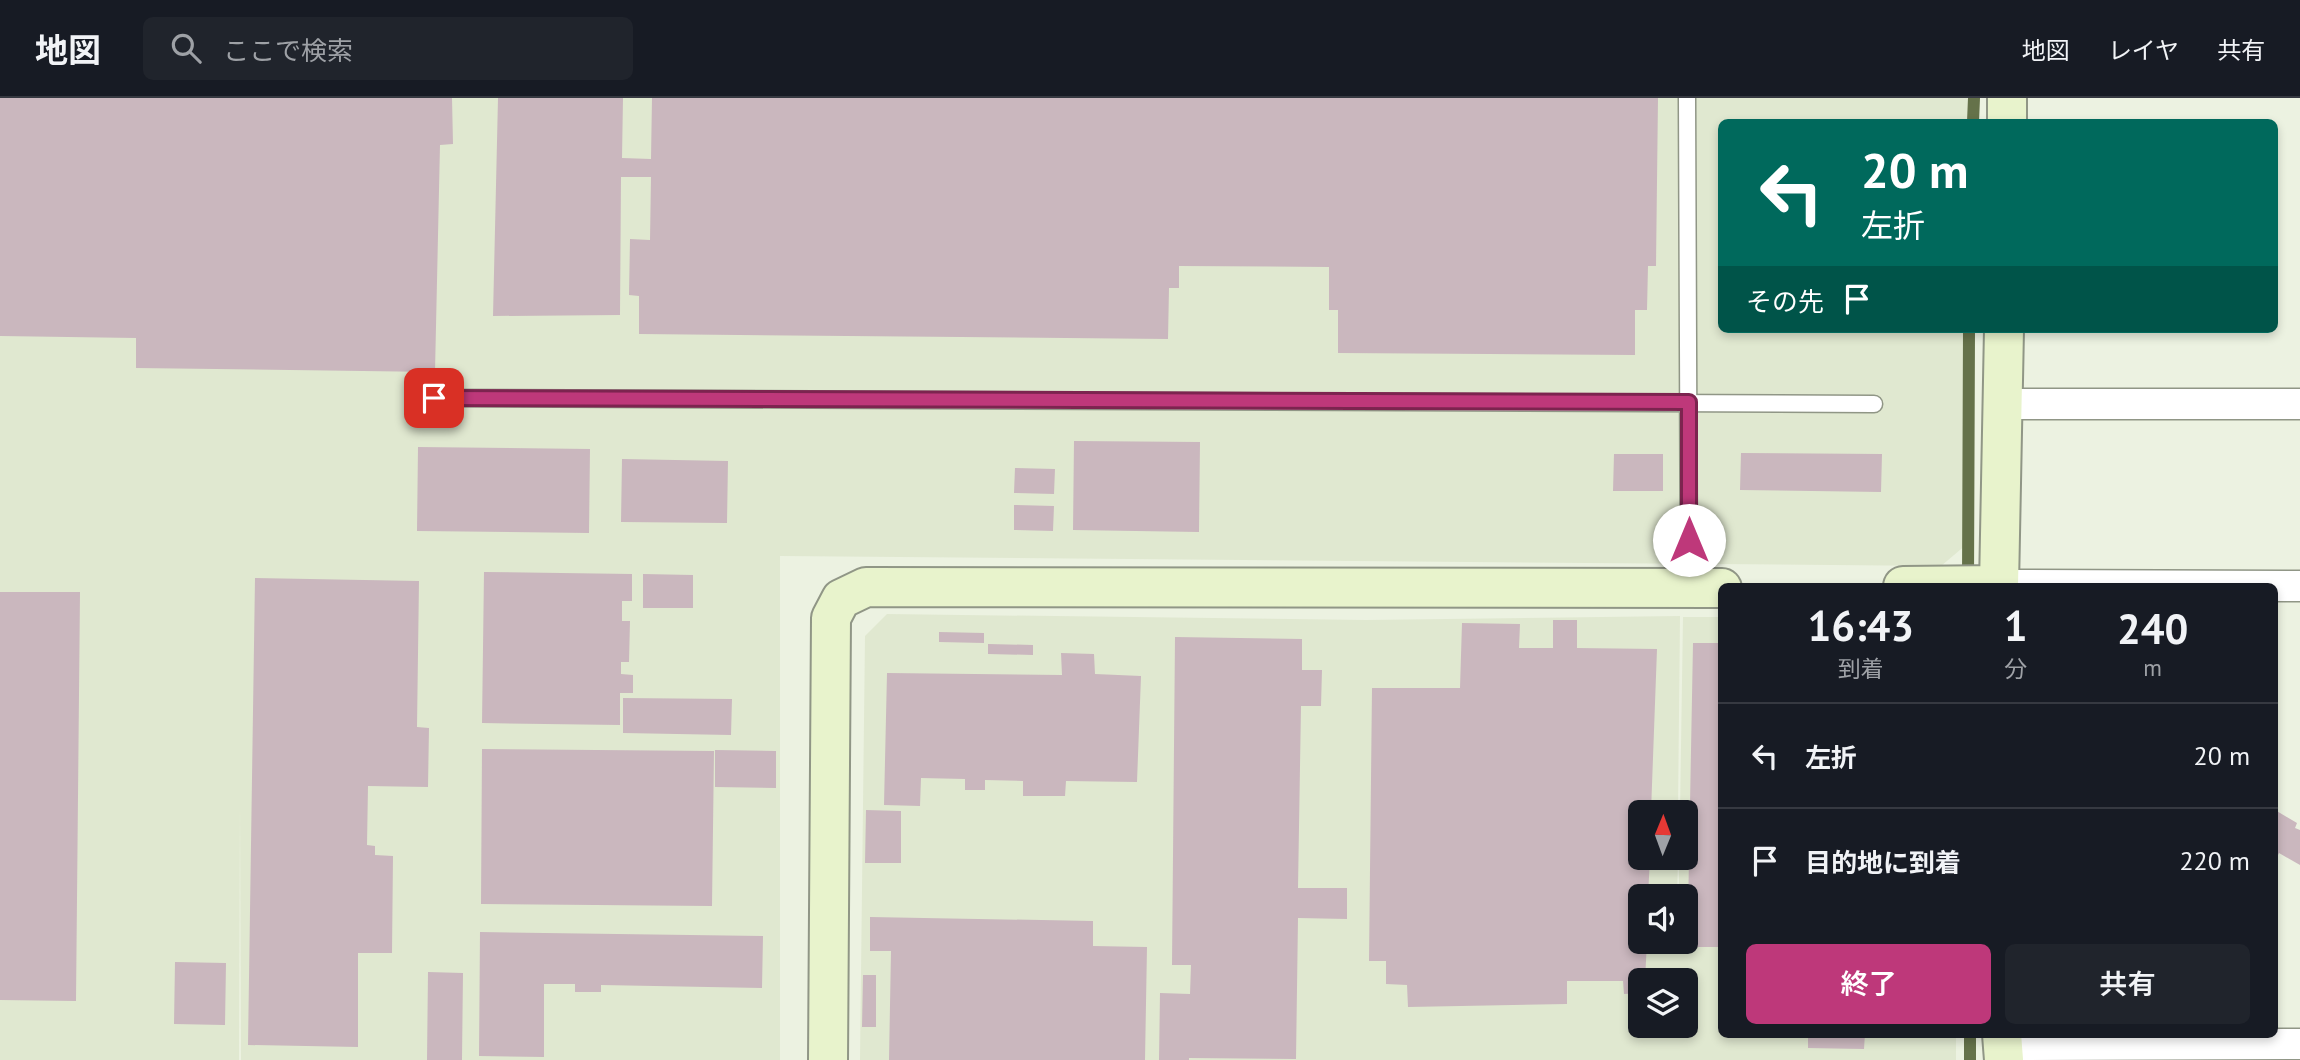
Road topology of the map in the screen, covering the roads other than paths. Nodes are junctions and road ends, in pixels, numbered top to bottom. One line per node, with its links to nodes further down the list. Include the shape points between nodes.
1 (1687, 98): 6 (lane)
2 (2007, 98): 3 (street)
3 (2007, 119)
4 (2004, 333): 8 (street)
5 (434, 398): 6 (lane)
6 (1689, 402): 7 (lane); 13 (lane)
7 (1874, 404)
8 (2003, 404): 9 (street); 10 (street)
9 (2300, 404)
10 (1999, 583)
11 (2278, 586): 12 (street)
12 (2300, 586)
13 (1705, 589): 16 (street, via 866,587 841,599 831,618)
14 (2300, 1044): 15 (street)
15 (2003, 1046)
16 (828, 1060)

